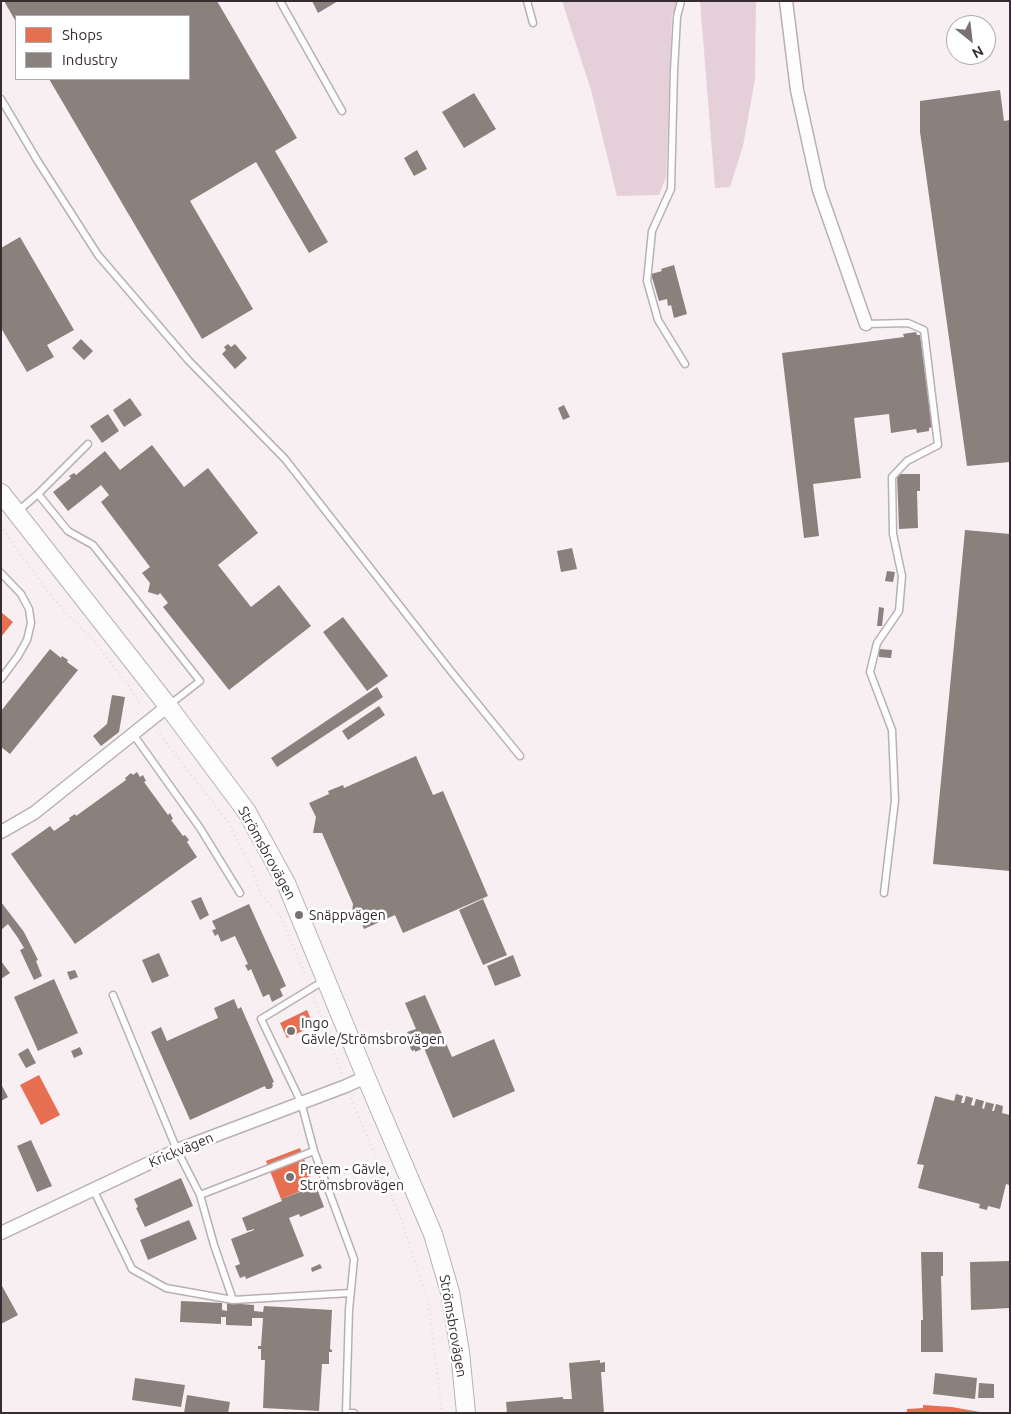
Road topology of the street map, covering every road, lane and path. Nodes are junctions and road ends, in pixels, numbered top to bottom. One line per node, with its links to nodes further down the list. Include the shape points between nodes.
1 (280, 1): 7 (lane)
2 (527, 1): 5 (lane)
3 (680, 1): 9 (lane, via 674,71 671,189 652,231 647,281 658,320)
4 (786, 1): 8 (street, via 798,90 819,190)
5 (533, 23)
6 (1, 99): 20 (lane, via 98,255 189,361 285,460)
7 (342, 111)
8 (866, 324): 22 (lane, via 908,323 924,330 938,445 907,461 892,476 893,534 902,576 899,611 877,643 870,672 892,730 895,800)
9 (685, 364)
10 (88, 444): 12 (lane)
11 (1, 493): 13 (main road, Strömsbrovägen)
12 (38, 494): 13 (lane); 17 (lane, via 68,531 93,544 200,681)
13 (17, 512): 17 (main road, Strömsbrovägen)
14 (1, 525): 18 (path, via 56,602 94,640 130,687)
15 (1, 573): 16 (lane, via 21,594 29,609 31,623 27,640)
16 (1, 679)
17 (168, 706): 18 (street); 24 (main road, Strömsbrovägen, via 247,812 286,883)
18 (149, 722): 19 (street); 24 (path, via 228,822 262,895 279,914)
19 (133, 734): 21 (street, via 34,813); 23 (lane, via 200,828)
20 (520, 756)
21 (1, 832)
22 (884, 892)
23 (240, 893)
24 (318, 984): 26 (main road, Strömsbrovägen); 27 (path); 28 (lane, via 262,1019)
25 (113, 995): 29 (lane)
26 (366, 1077): 27 (street, Krickvägen); 38 (main road, Strömsbrovägen, via 433,1234 450,1292)
27 (346, 1086): 28 (street, Krickvägen); 37 (path, via 400,1216 429,1306)
28 (301, 1102): 29 (street, Krickvägen); 30 (lane)
29 (177, 1150): 31 (street, Krickvägen); 32 (lane)
30 (314, 1151): 32 (lane); 34 (lane, via 354,1259)
31 (93, 1189): 33 (street, Krickvägen); 35 (lane, via 132,1269 166,1288)
32 (200, 1195): 35 (lane)
33 (1, 1233)
34 (350, 1293): 35 (lane); 36 (lane, via 346,1413)
35 (233, 1300)
36 (354, 1413)
37 (442, 1413)
38 (466, 1413)

